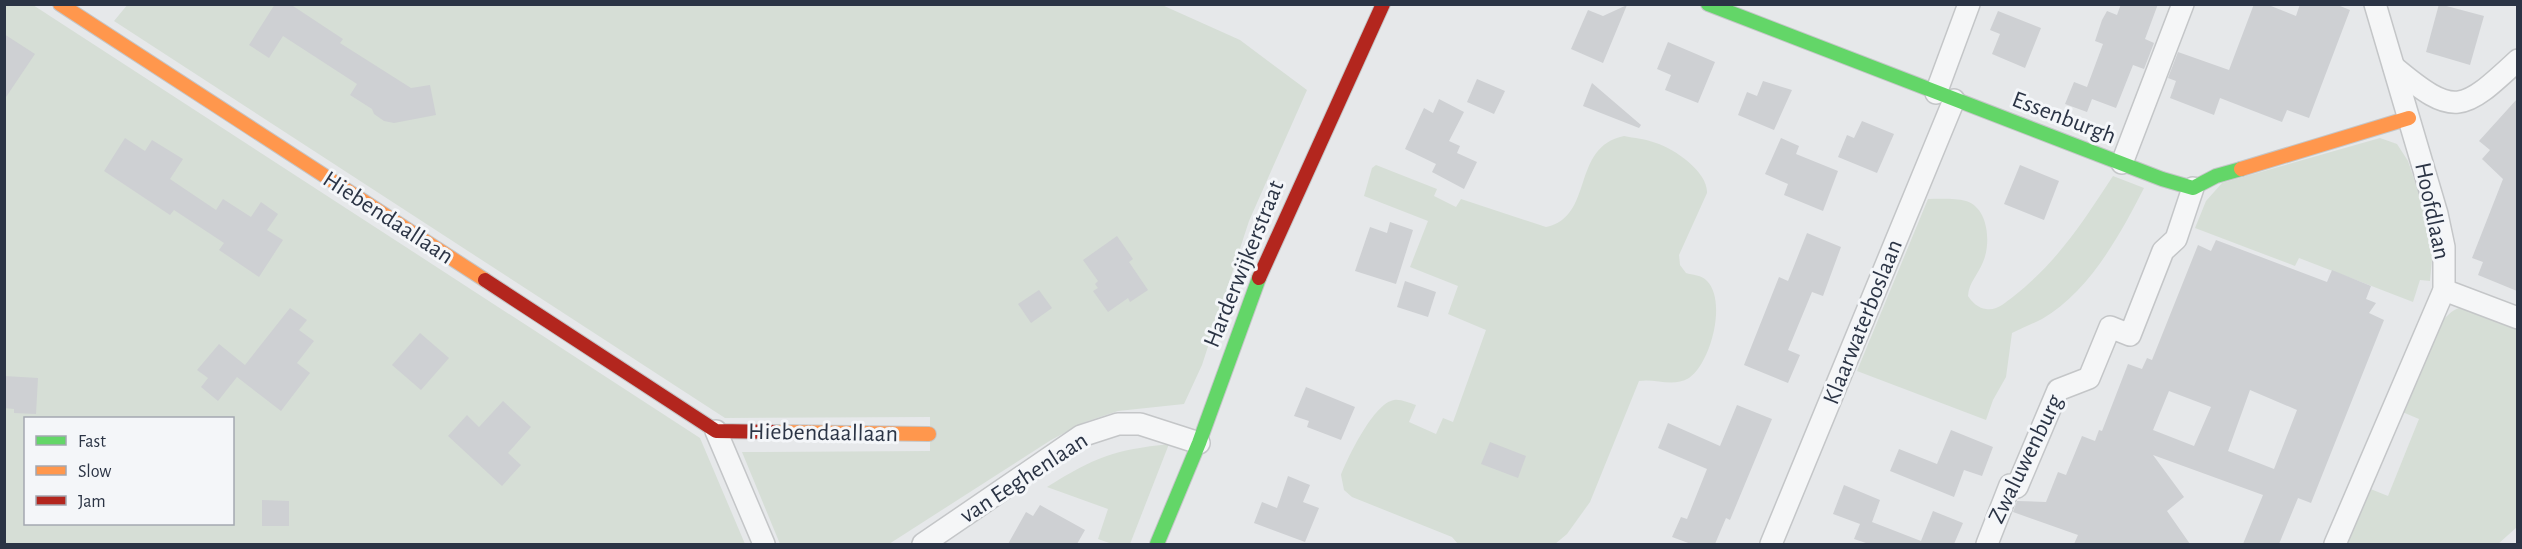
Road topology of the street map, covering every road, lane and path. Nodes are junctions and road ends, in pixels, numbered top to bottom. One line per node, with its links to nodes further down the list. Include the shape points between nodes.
1 (60, 4): 15 (street, Hiebendaallaan)
2 (1383, 4): 17 (street, Harderwijkerstraat, via 1263,268)
3 (1708, 4): 9 (street, Essenburgh)
4 (1969, 4): 9 (street, Klaarwaterboslaan)
5 (2183, 4): 11 (street)
6 (2375, 4): 8 (street, Hoofdlaan)
7 (2517, 60): 8 (street, via 2478,96 2460,101 2427,94)
8 (2394, 67): 10 (street, Hoofdlaan)
9 (1945, 97): 11 (street, Essenburgh); 21 (street, Klaarwaterboslaan)
10 (2409, 118): 12 (street, via 2216,176); 13 (street, Hoofdlaan, via 2444,247)
11 (2122, 163): 12 (street, Essenburgh)
12 (2193, 188): 22 (street, Zwaluwenburg, via 2176,239 2163,251 2130,335 2110,327 2089,378 2058,390 2018,488 2010,484)
13 (2444, 290): 14 (street); 23 (street, Hoofdlaan)
14 (2517, 318)
15 (716, 431): 16 (street, Hiebendaallaan); 18 (street, Hiebendaallaan)
16 (929, 434)
17 (1199, 443): 19 (street, van Eeghenlaan, via 1140,424 1118,424 1081,436); 20 (street, Harderwijkerstraat)
18 (764, 544)
19 (923, 544)
20 (1157, 544)
21 (1771, 544)
22 (1987, 544)
23 (2335, 544)

